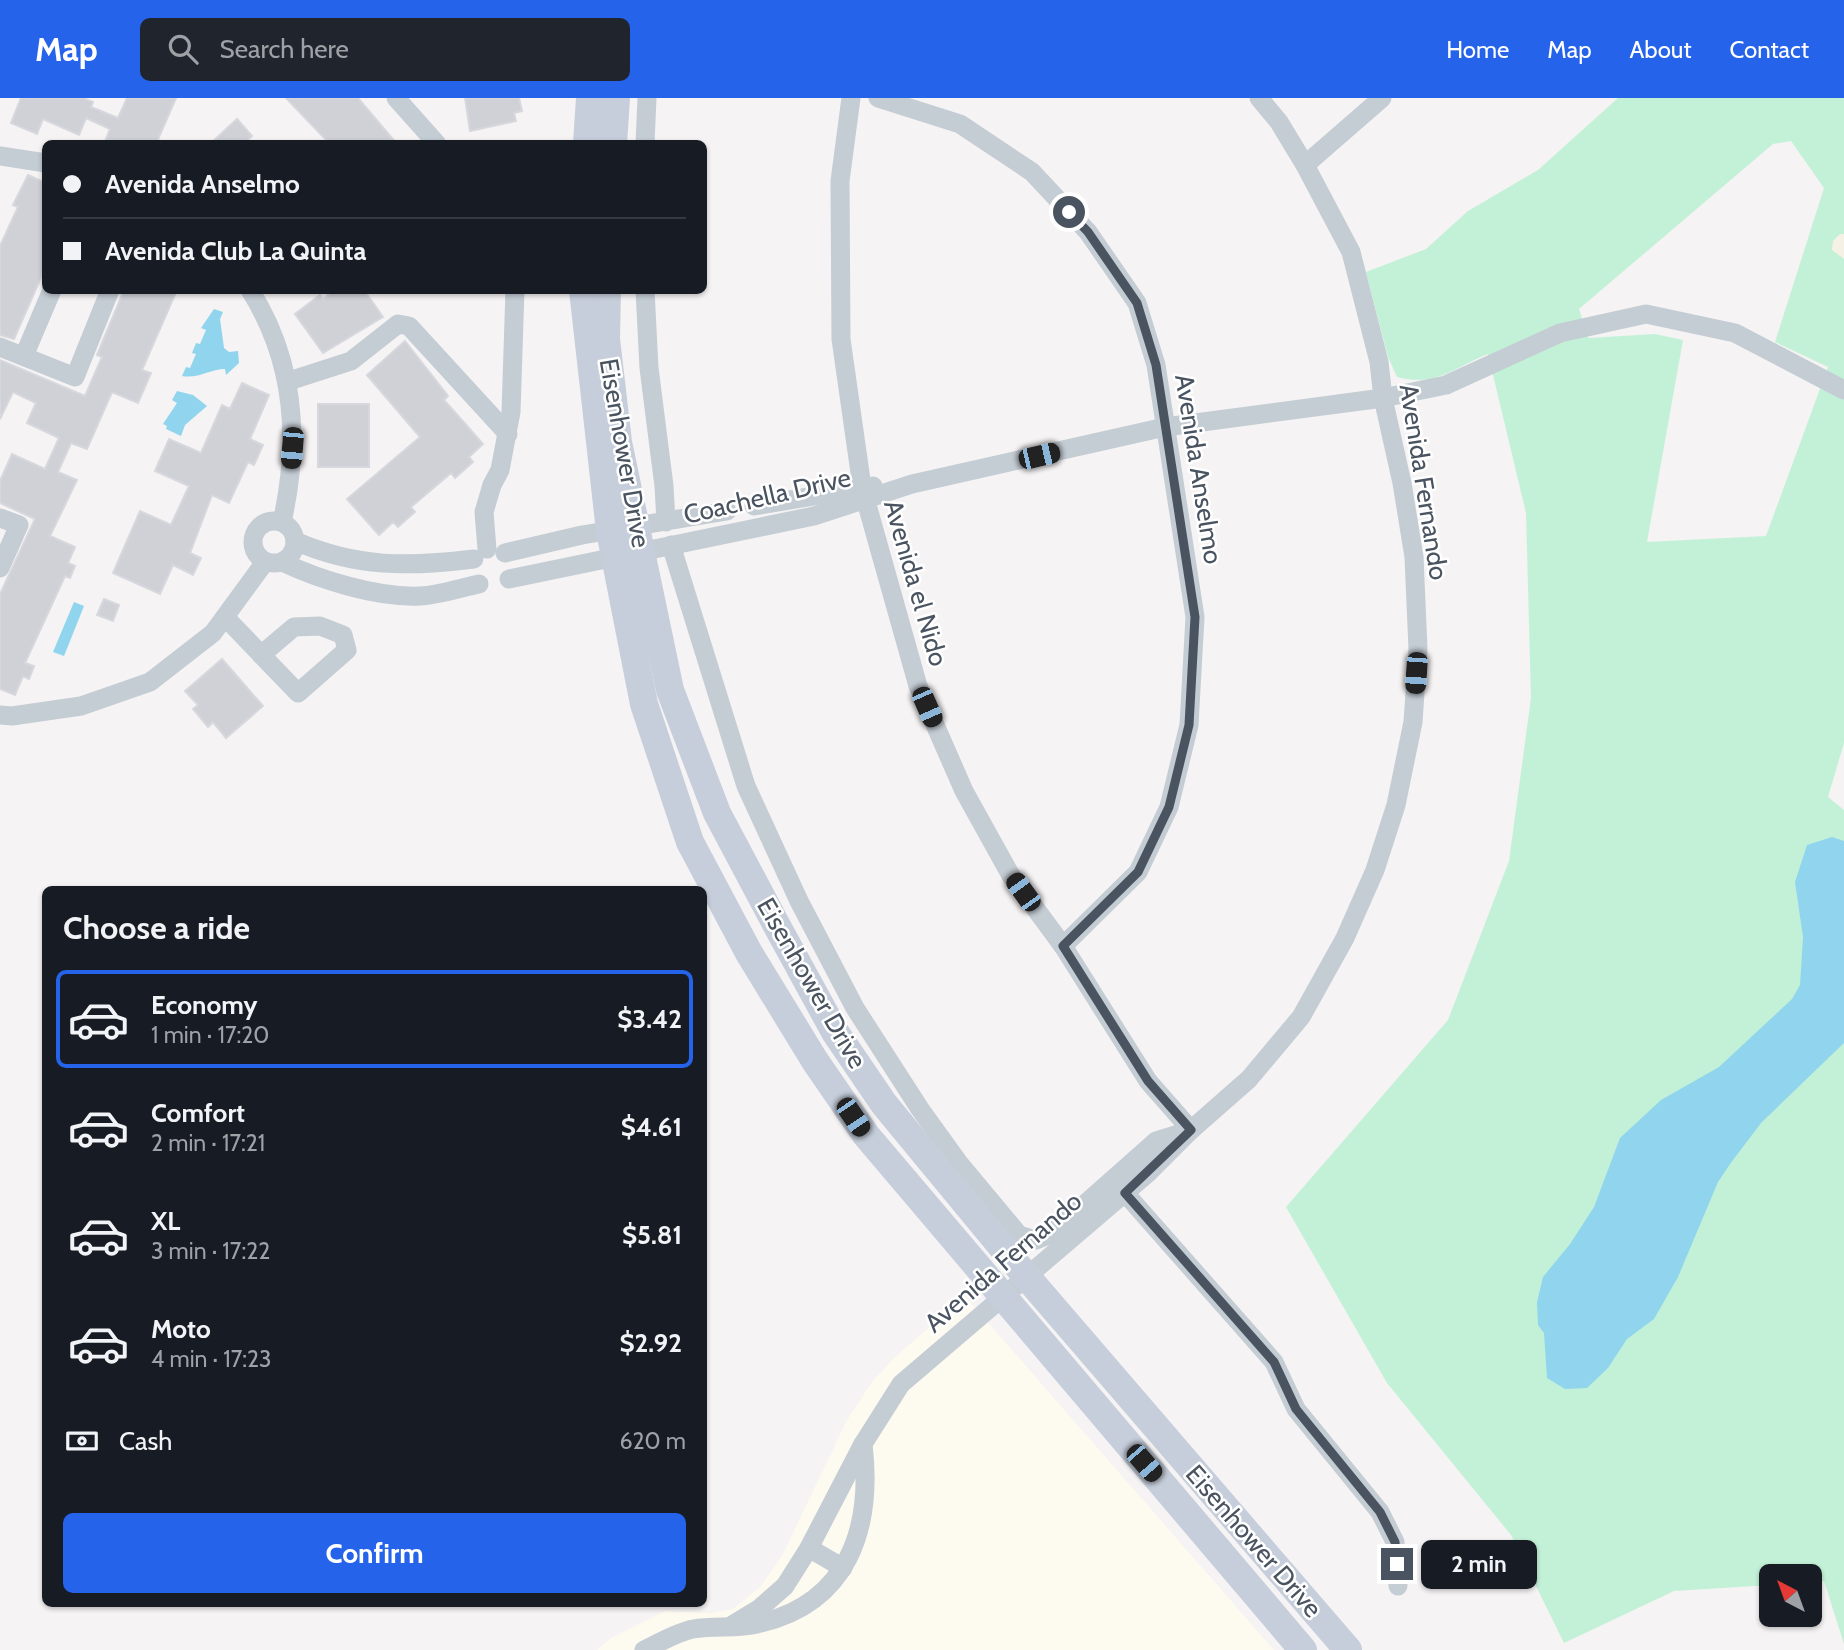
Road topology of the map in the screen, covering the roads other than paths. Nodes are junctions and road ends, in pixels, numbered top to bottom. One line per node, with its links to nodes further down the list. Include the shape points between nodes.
1 (397, 98): 9 (street)
2 (590, 98): 10 (main road)
3 (616, 98): 11 (main road)
4 (647, 98): 12 (street)
5 (851, 98): 30 (street, Avenida el Nido, via 840,181 841,339)
6 (878, 98): 28 (street, Avenida Anselmo, via 960,124 1032,172 1088,232 1137,303 1156,365)
7 (1259, 98): 15 (street, Avenida Fernando)
8 (1382, 98): 15 (street)
9 (434, 140)
10 (587, 140)
11 (613, 140)
12 (645, 140)
13 (0, 156): 14 (street)
14 (42, 162)
15 (1305, 165): 27 (street, Avenida Fernando, via 1351,252 1379,362)
16 (50, 294): 24 (street)
17 (108, 294): 24 (street, via 75,377)
18 (253, 294): 25 (street)
19 (515, 294): 29 (street)
20 (583, 294): 37 (main road, Eisenhower Drive)
21 (607, 294): 37 (main road, Eisenhower Drive, via 606,340)
22 (645, 294): 35 (street, Eisenhower Drive)
23 (0, 347): 24 (street)
24 (24, 356)
25 (289, 381): 29 (street, via 351,361 398,324 410,326); 34 (street, via 294,424)
26 (1844, 390): 27 (street, Coachella Drive, via 1735,333 1646,314 1560,333 1446,385)
27 (1383, 398): 28 (street, Coachella Drive); 48 (street, Avenida Fernando, via 1414,556 1418,649 1413,722 1396,805 1375,870 1345,938 1301,1017 1249,1079)
28 (1165, 427): 30 (street, Coachella Drive); 47 (street, Avenida Anselmo, via 1195,617 1189,725 1169,807 1138,872)
29 (508, 434): 39 (street, via 484,512)
30 (863, 493): 31 (street, Coachella Drive); 38 (street, Coachella Drive, via 814,516); 47 (street, Avenida el Nido, via 918,686 964,791 1010,874)
31 (754, 506)
32 (727, 511): 35 (street, Coachella Drive)
33 (0, 517): 41 (street, via 19,525)
34 (282, 522): 36 (street); 40 (street, via 267,522 253,538 255,552)
35 (666, 522): 37 (street, Coachella Drive)
36 (295, 541): 39 (street, Coachella Drive, via 375,565 427,565); 40 (street, via 292,554)
37 (625, 541): 38 (street, Coachella Drive); 39 (street, Coachella Drive); 42 (street, Coachella Drive); 51 (main road, Eisenhower Drive, via 670,690 717,813 777,926 835,1032 884,1104); 52 (main road, Eisenhower Drive, via 644,704 690,842 749,953 815,1061 866,1135)
38 (671, 545): 50 (street, Eisenhower Drive, via 746,786 799,901 855,1008 920,1108)
39 (489, 553): 42 (street, via 511,562); 43 (street, via 472,569)
40 (274, 562): 43 (street, Coachella Drive, via 336,583 419,596); 44 (street)
41 (0, 568)
42 (509, 579): 43 (street, Coachella Drive, via 495,588)
43 (479, 584)
44 (225, 617): 45 (street); 46 (street, via 213,633 150,682 81,706)
45 (261, 655)
46 (0, 715)
47 (1063, 946): 48 (street, Avenida el Nido, via 1148,1081)
48 (1191, 1130): 49 (street, Avenida Fernando); 50 (street, Avenida Fernando, via 1156,1141 1051,1234 1036,1240)
49 (1125, 1193): 51 (street, Avenida Fernando); 56 (street, via 1274,1362 1296,1409 1380,1512 1395,1542)
50 (1019, 1235)
51 (1026, 1276): 52 (street, Avenida Fernando); 60 (main road, Eisenhower Drive)
52 (1003, 1297): 53 (street, Avenida Fernando, via 901,1384); 59 (main road, Eisenhower Drive)
53 (863, 1444): 54 (street, Avenida Fernando); 55 (street, Avenida Fernando, via 867,1477 854,1545)
54 (809, 1548): 55 (street); 57 (street, Avenida Fernando, via 785,1586)
55 (844, 1568): 57 (street, Avenida Fernando, via 809,1605 755,1625)
56 (1398, 1586)
57 (732, 1625): 58 (street, Avenida Fernando, via 690,1629)
58 (644, 1650)
59 (1303, 1650)
60 (1348, 1650)

